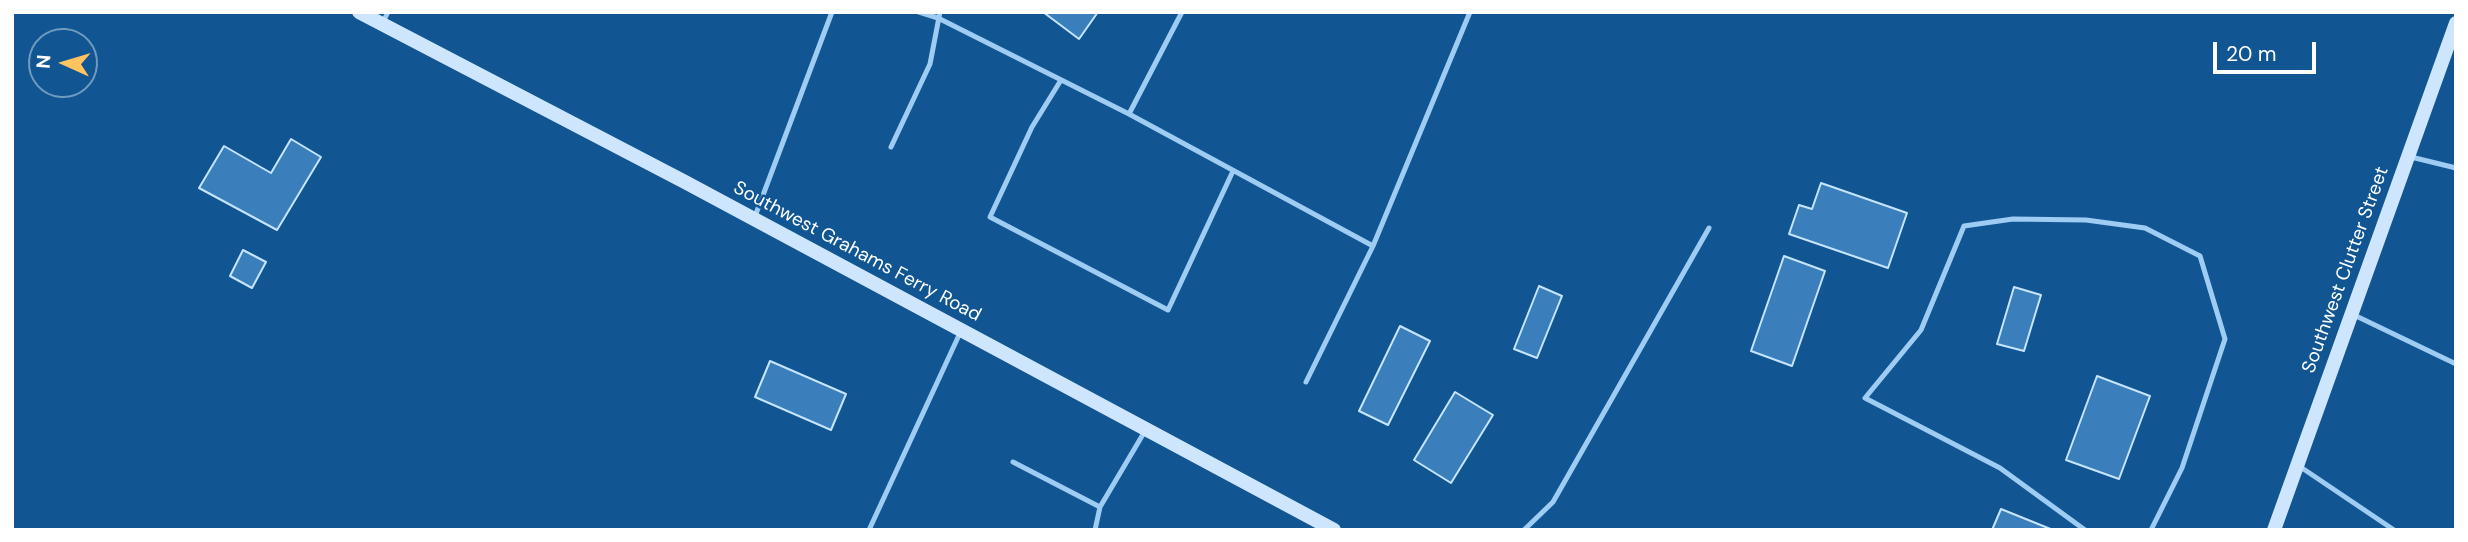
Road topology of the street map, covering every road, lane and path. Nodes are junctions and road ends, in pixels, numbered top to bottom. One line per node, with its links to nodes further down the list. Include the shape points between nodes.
1 (359, 12): 7 (main road, Southwest Grahams Ferry Road)
2 (832, 12): 15 (lane)
3 (919, 12): 6 (lane)
4 (1182, 12): 10 (lane)
5 (1470, 12): 17 (lane)
6 (939, 15): 9 (lane); 11 (lane, via 930,64)
7 (385, 18): 15 (main road, Southwest Grahams Ferry Road)
8 (2456, 23): 12 (main road, Southwest Clutter Street)
9 (1061, 80): 10 (lane); 14 (lane, via 1032,127 990,217 1168,310)
10 (1129, 114): 14 (lane)
11 (891, 147)
12 (2408, 156): 13 (lane); 18 (main road, Southwest Clutter Street)
13 (2456, 167)
14 (1233, 171): 17 (lane)
15 (754, 219): 19 (main road, Southwest Grahams Ferry Road)
16 (1709, 228): 29 (lane, via 1553,502)
17 (1373, 246): 21 (lane)
18 (2351, 313): 20 (lane); 24 (main road, Southwest Clutter Street)
19 (962, 330): 22 (main road, Southwest Grahams Ferry Road); 26 (lane)
20 (2456, 364)
21 (1306, 382)
22 (1146, 429): 25 (lane); 28 (main road, Southwest Grahams Ferry Road)
23 (1013, 462): 25 (lane)
24 (2297, 464): 32 (main road, Southwest Clutter Street); 33 (lane)
25 (1100, 507): 27 (lane)
26 (869, 530)
27 (1095, 530)
28 (1334, 530)
29 (1524, 530)
30 (2085, 530): 31 (lane, via 2000,468 1865,398 1921,330 1964,226 2013,219 2086,220 2146,228 2200,256 2225,339 2182,468)
31 (2151, 530)
32 (2274, 530)
33 (2394, 530)

